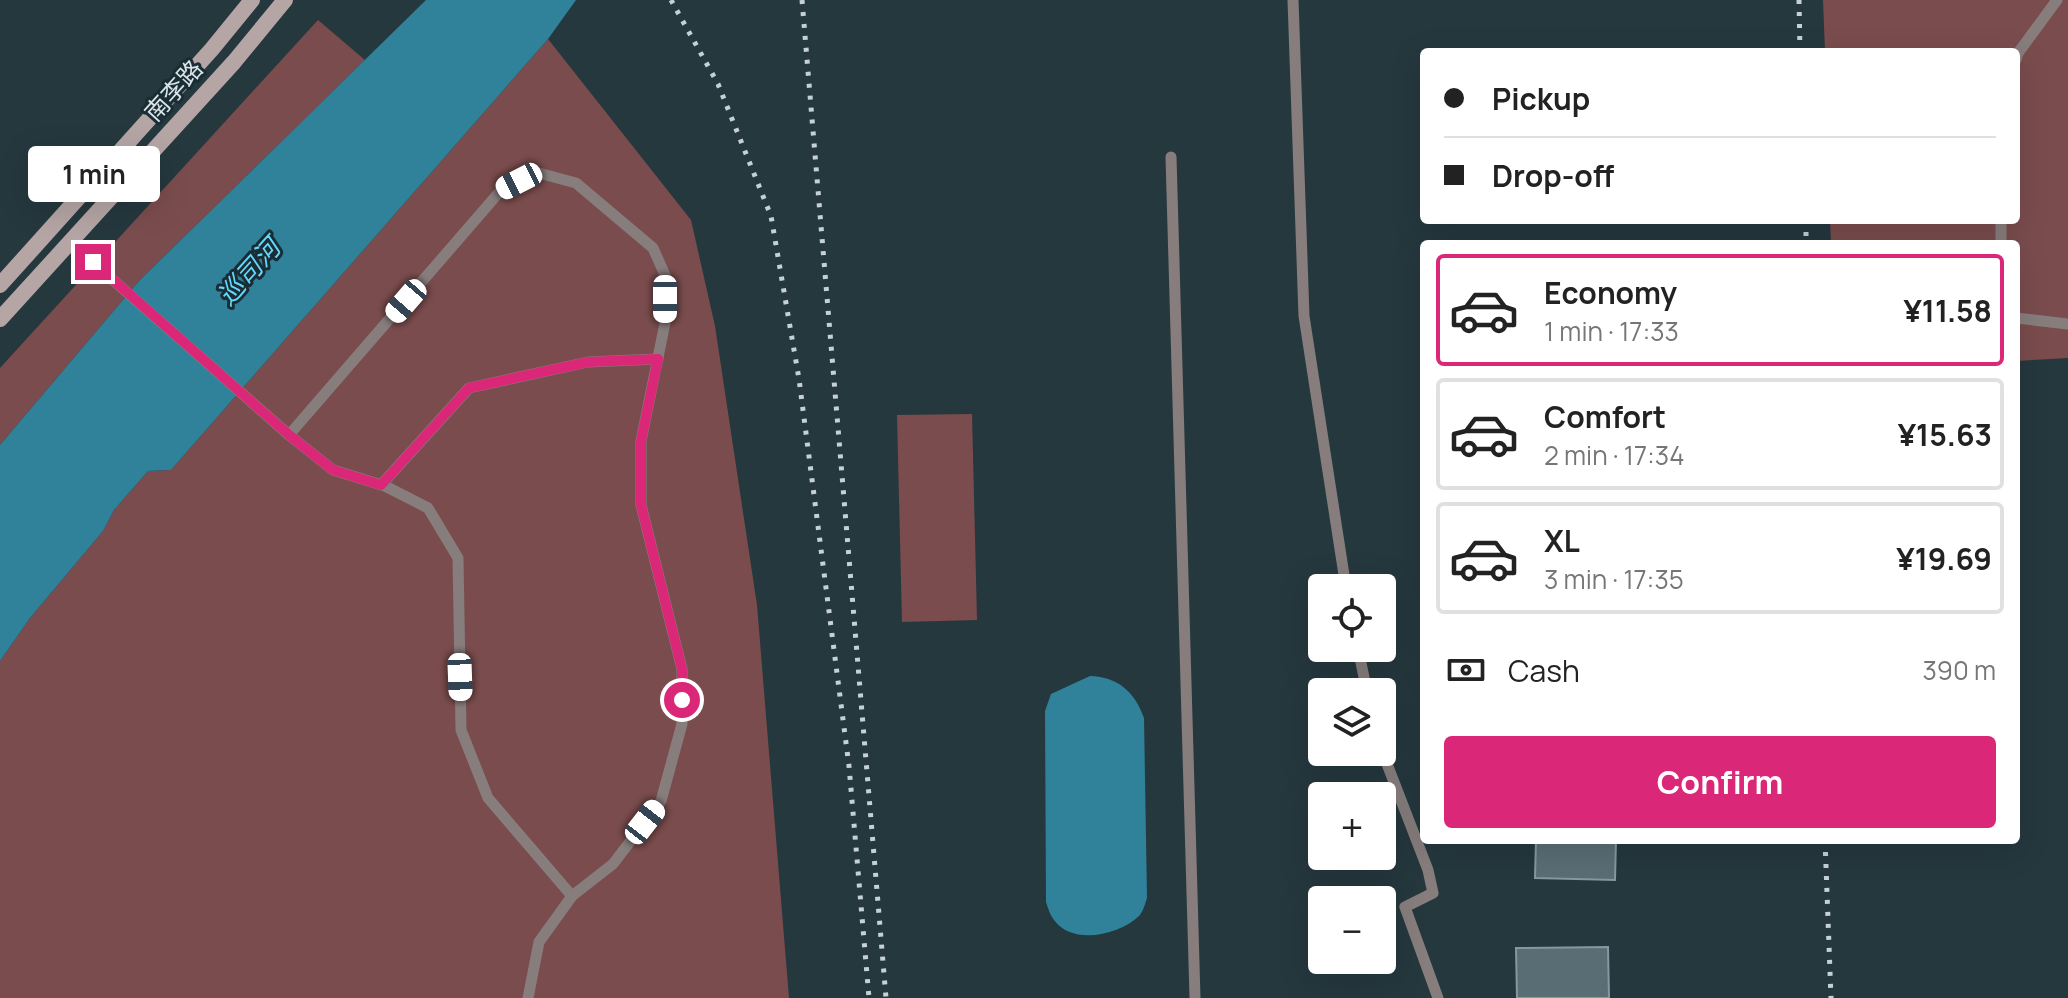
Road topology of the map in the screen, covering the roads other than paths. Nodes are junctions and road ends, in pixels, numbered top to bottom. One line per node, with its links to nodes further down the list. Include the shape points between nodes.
1 (252, 0): 8 (main road, 南李路)
2 (285, 0): 7 (main road, 南李路)
3 (1293, 0): 15 (lane, via 1304,316)
4 (2057, 0): 5 (lane)
5 (2020, 50)
6 (1171, 157): 19 (lane)
7 (70, 242): 10 (main road, 南李路); 13 (lane)
8 (0, 285)
9 (2020, 318): 11 (lane)
10 (0, 319)
11 (2068, 324)
12 (658, 359): 13 (lane, via 665,275 653,248 576,183 535,172 502,189); 14 (lane, via 588,362 469,388); 17 (lane, via 641,441 641,505 682,669 682,724 661,801 613,864)
13 (289, 435): 14 (lane, via 333,470)
14 (381, 485): 17 (lane, via 428,508 458,558 461,730 488,798)
15 (1344, 574)
16 (1388, 766): 20 (lane, via 1433,893 1405,907)
17 (572, 896): 18 (lane, via 539,942)
18 (528, 998)
19 (1195, 998)
20 (1438, 998)

